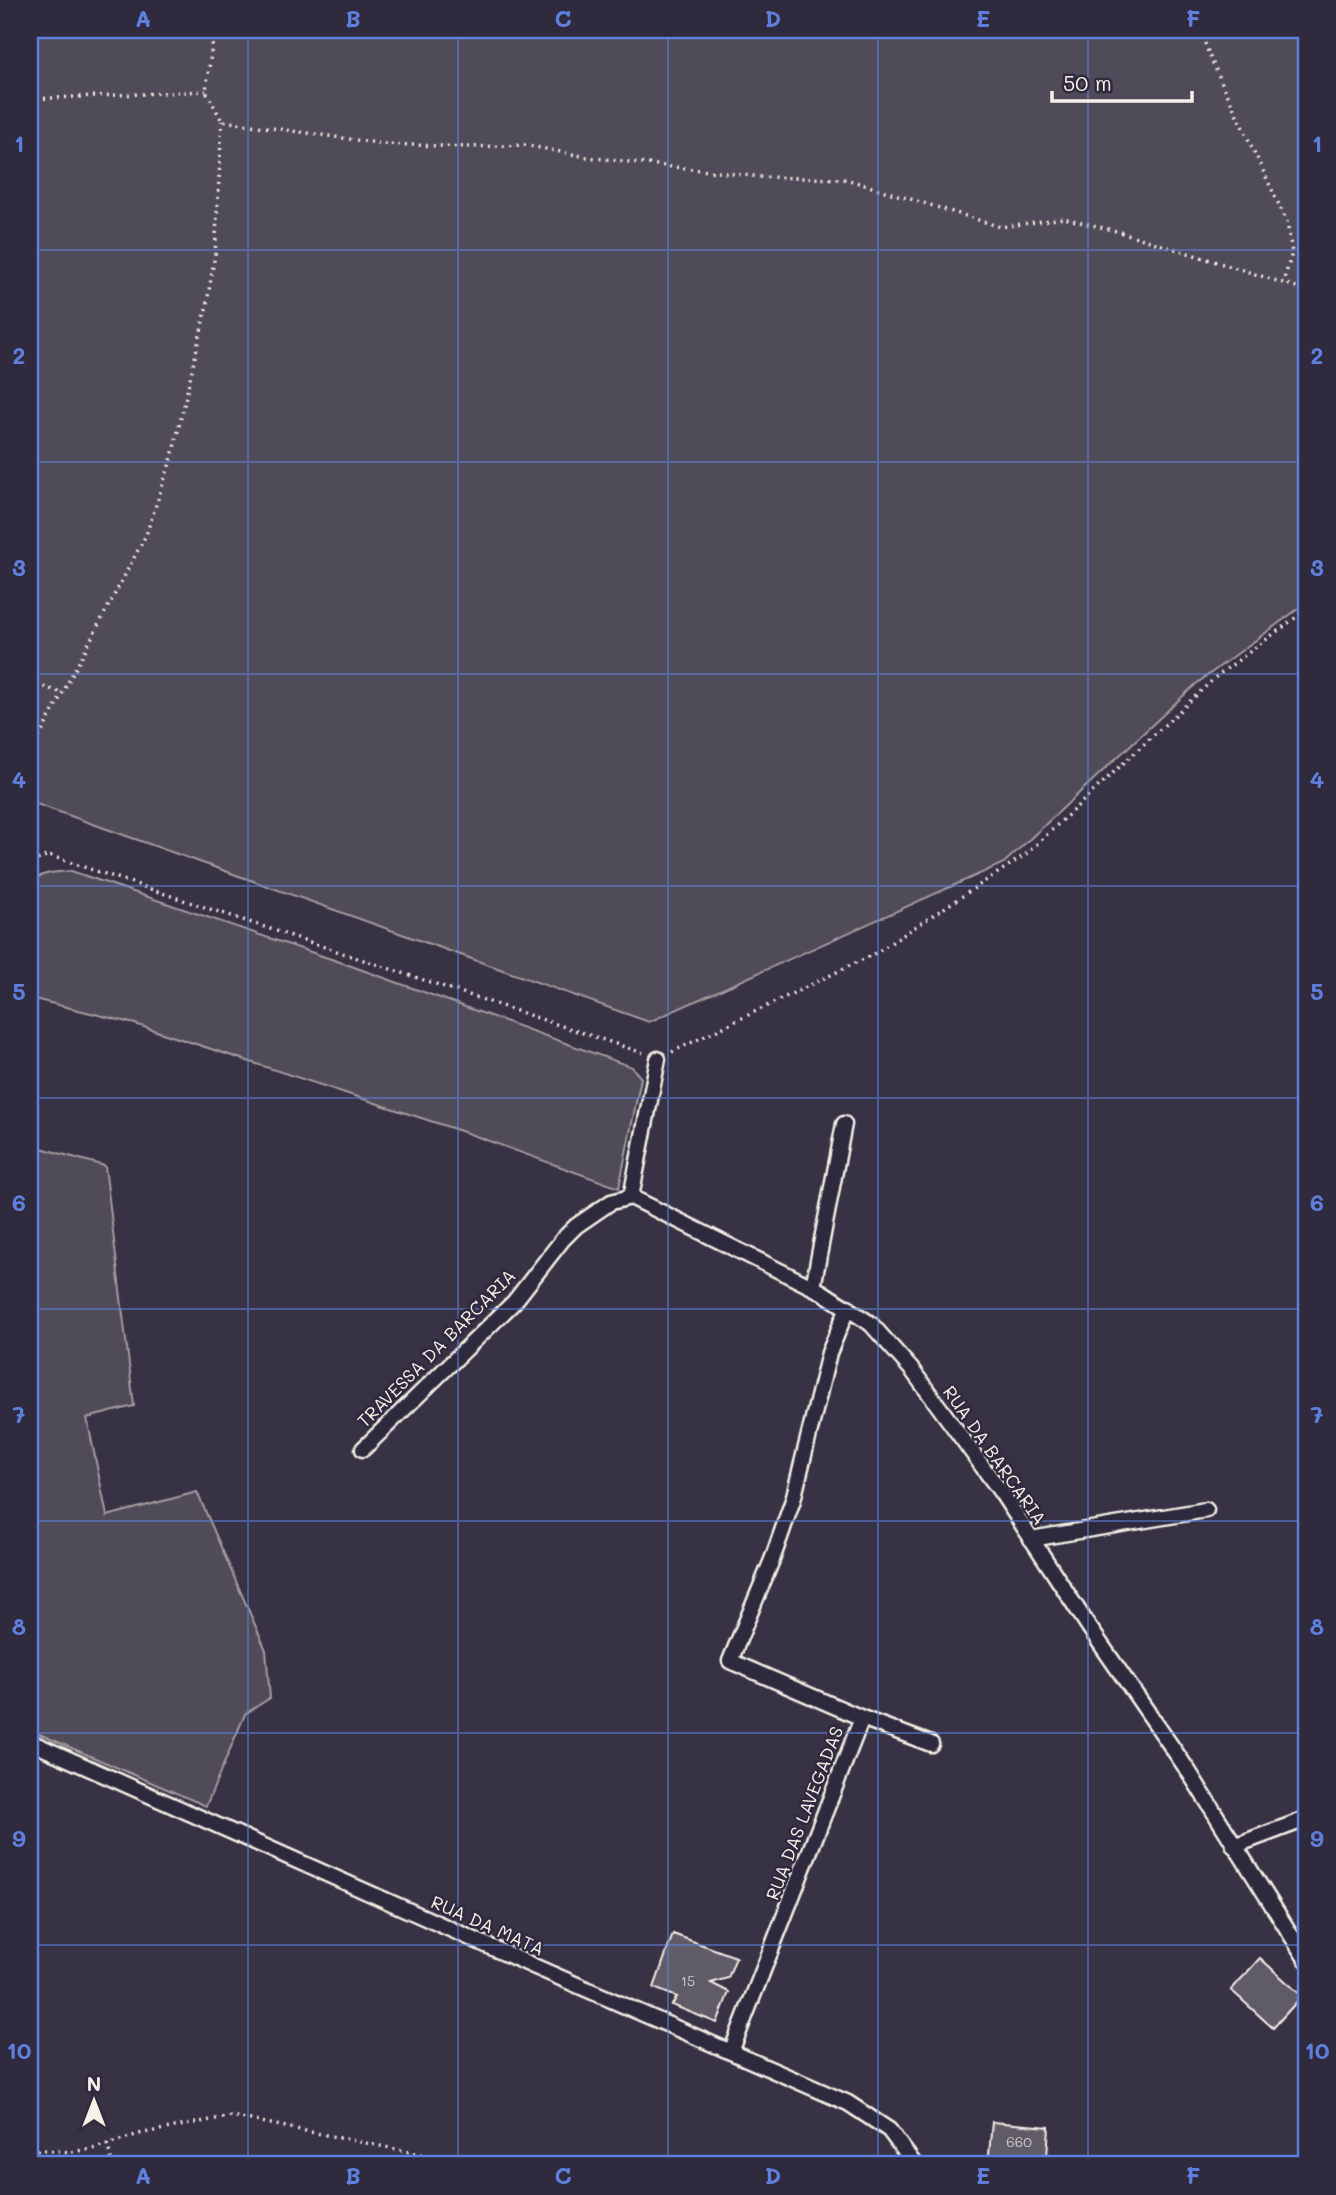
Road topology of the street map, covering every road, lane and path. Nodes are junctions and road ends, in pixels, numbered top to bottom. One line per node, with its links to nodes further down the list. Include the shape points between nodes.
1 (214, 30): 3 (path)
2 (1200, 30): 6 (path, via 1287,222 1292,253)
3 (206, 91): 4 (path); 5 (path)
4 (30, 99)
5 (222, 121): 6 (path, via 385,144 524,145 761,177 846,179 1001,227 1064,218); 10 (path, via 211,281 172,457 146,535)
6 (1284, 281): 7 (path)
7 (1306, 290)
8 (1306, 610): 16 (path, via 1217,676 1025,855 874,954)
9 (30, 683): 10 (path)
10 (63, 693): 11 (path, via 34,747)
11 (31, 763): 12 (path)
12 (30, 778)
13 (30, 818): 14 (path)
14 (35, 861): 15 (path); 16 (path, via 48,855)
15 (30, 871)
16 (658, 1059): 18 (street)
17 (844, 1124): 19 (street)
18 (631, 1197): 19 (street, RUA DA BARCARIA); 21 (street, TRAVESSA DA BARCARIA, via 611,1202 576,1226 514,1302)
19 (813, 1287): 20 (street, RUA DA BARCARIA)
20 (848, 1307): 23 (street, RUA DA BARCARIA, via 872,1324 912,1370); 24 (street, RUA DAS LAVEGADAS, via 829,1353 793,1500 730,1661)
21 (363, 1449)
22 (1206, 1510): 23 (street)
23 (1031, 1539): 28 (street, RUA DA BARCARIA)
24 (862, 1718): 26 (street); 30 (street, RUA DAS LAVEGADAS)
25 (30, 1742): 30 (street, RUA DA MATA)
26 (931, 1744)
27 (1306, 1819): 28 (street)
28 (1234, 1846): 29 (street, RUA DA BARCARIA)
29 (1306, 1959)
30 (731, 2052): 35 (street, RUA DA MATA, via 848,2103 889,2130)
31 (107, 2144): 32 (path, via 70,2152); 33 (path); 34 (path, via 231,2116)
32 (30, 2149)
33 (113, 2165)
34 (475, 2165)
35 (915, 2165)

